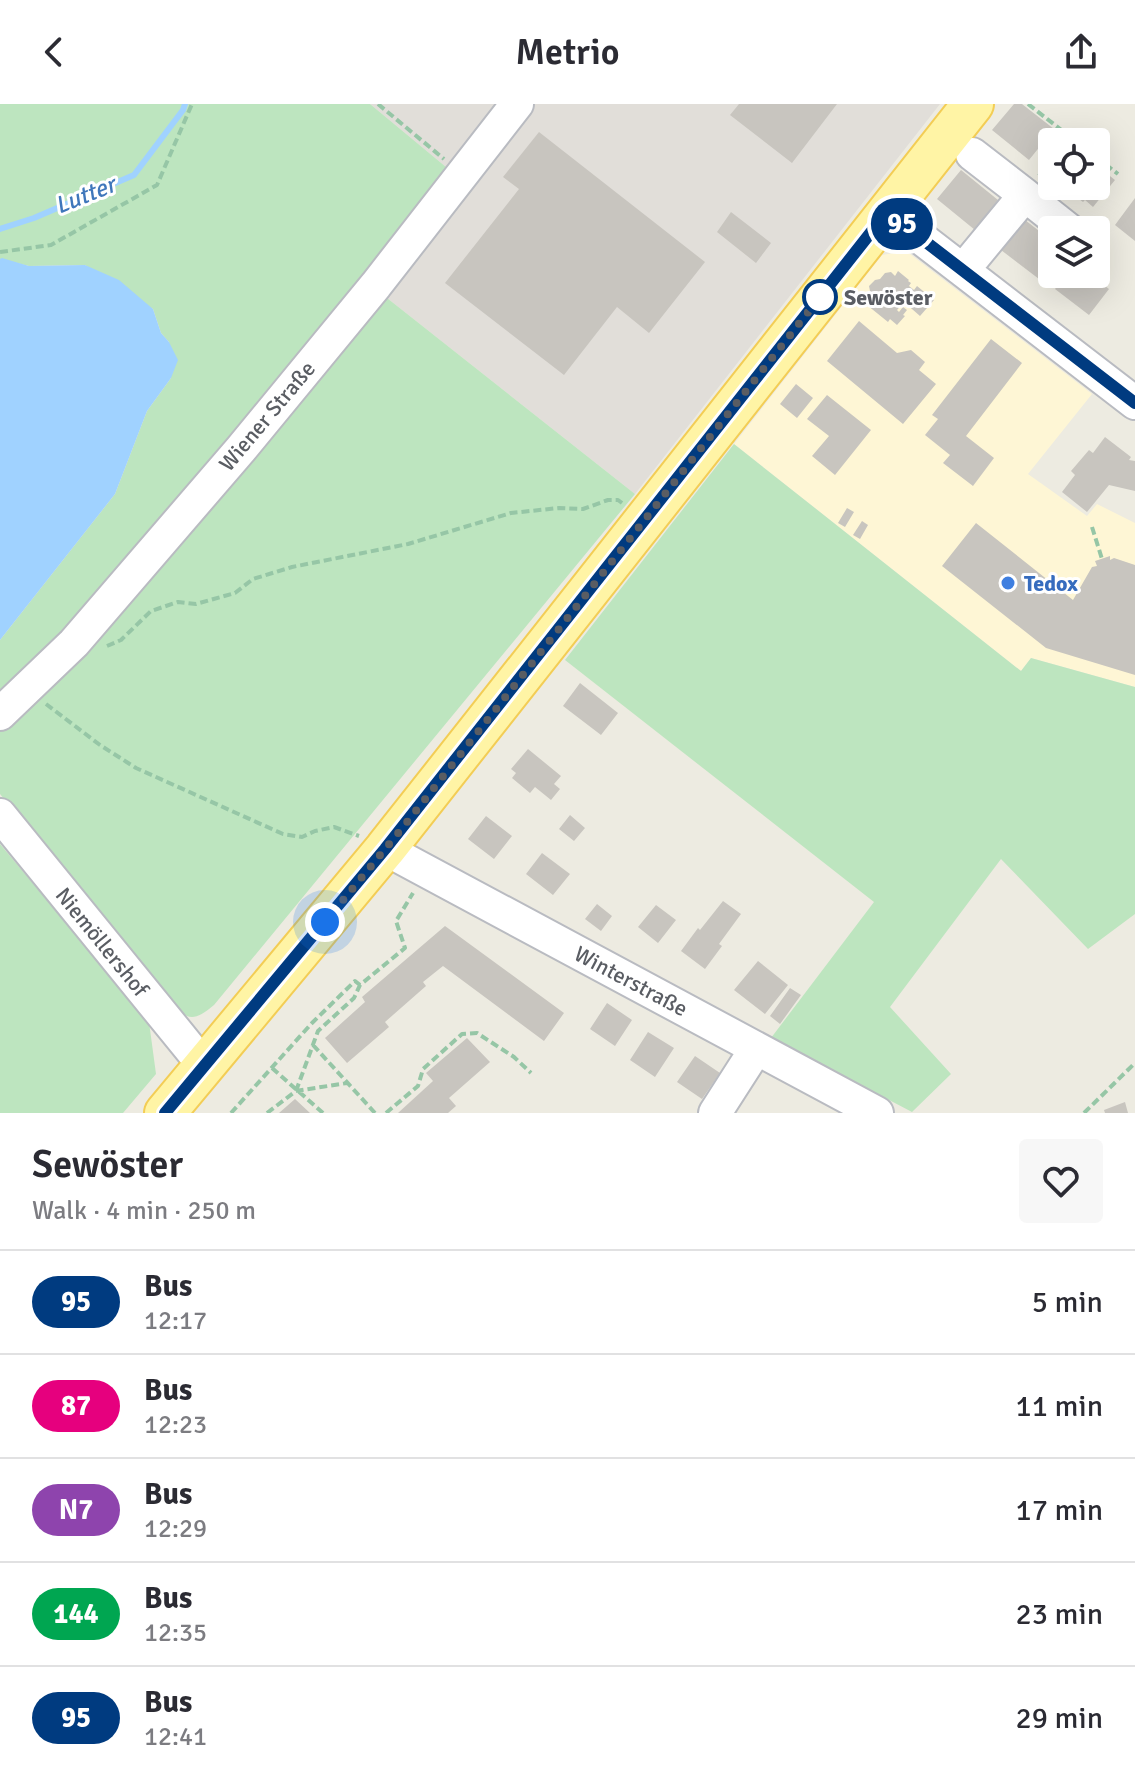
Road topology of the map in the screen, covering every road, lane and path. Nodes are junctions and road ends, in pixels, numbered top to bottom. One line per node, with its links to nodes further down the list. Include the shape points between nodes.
1 (192, 104): 14 (path, via 157,185 51,245)
2 (378, 104): 10 (path)
3 (517, 104): 10 (street, Wiener Straße)
4 (973, 104): 12 (main road)
5 (1028, 104): 6 (path)
6 (1059, 128)
7 (972, 154): 11 (street)
8 (1110, 168): 9 (path)
9 (1118, 174)
10 (462, 175): 20 (street, Wiener Straße, via 241,449)
11 (1025, 195): 13 (street); 15 (street)
12 (887, 212): 15 (street); 17 (main road)
13 (1051, 216)
14 (0, 252)
15 (963, 270): 16 (street)
16 (1135, 403)
17 (645, 521): 20 (path, via 618,500 583,509 511,513 408,544 292,567 196,604 178,602 151,611 121,640 100,649); 24 (main road)
18 (1092, 527): 19 (path)
19 (1102, 559)
20 (74, 643): 21 (street, Wiener Straße)
21 (23, 692): 22 (street, Wiener Straße); 24 (path, via 136,768 283,834 302,837 334,827)
22 (0, 714)
23 (0, 815): 30 (street, Niemöllershof)
24 (385, 849): 25 (street, Winterstraße); 30 (main road)
25 (426, 871): 26 (path, via 396,921 405,948); 28 (street, Winterstraße)
26 (358, 983): 27 (path, via 354,998 318,1031); 31 (path)
27 (313, 1045): 33 (path); 34 (path)
28 (756, 1049): 41 (street); 42 (street, Winterstraße)
29 (1135, 1063): 43 (path)
30 (205, 1067): 35 (main road)
31 (272, 1068): 34 (path); 36 (path)
32 (531, 1073): 40 (path, via 477,1033 462,1034 423,1069 418,1086)
33 (347, 1083): 34 (path); 39 (path)
34 (296, 1091): 37 (path); 38 (path)
35 (165, 1113)
36 (231, 1113)
37 (267, 1113)
38 (323, 1113)
39 (375, 1113)
40 (386, 1113)
41 (715, 1113)
42 (877, 1113)
43 (1084, 1113)

